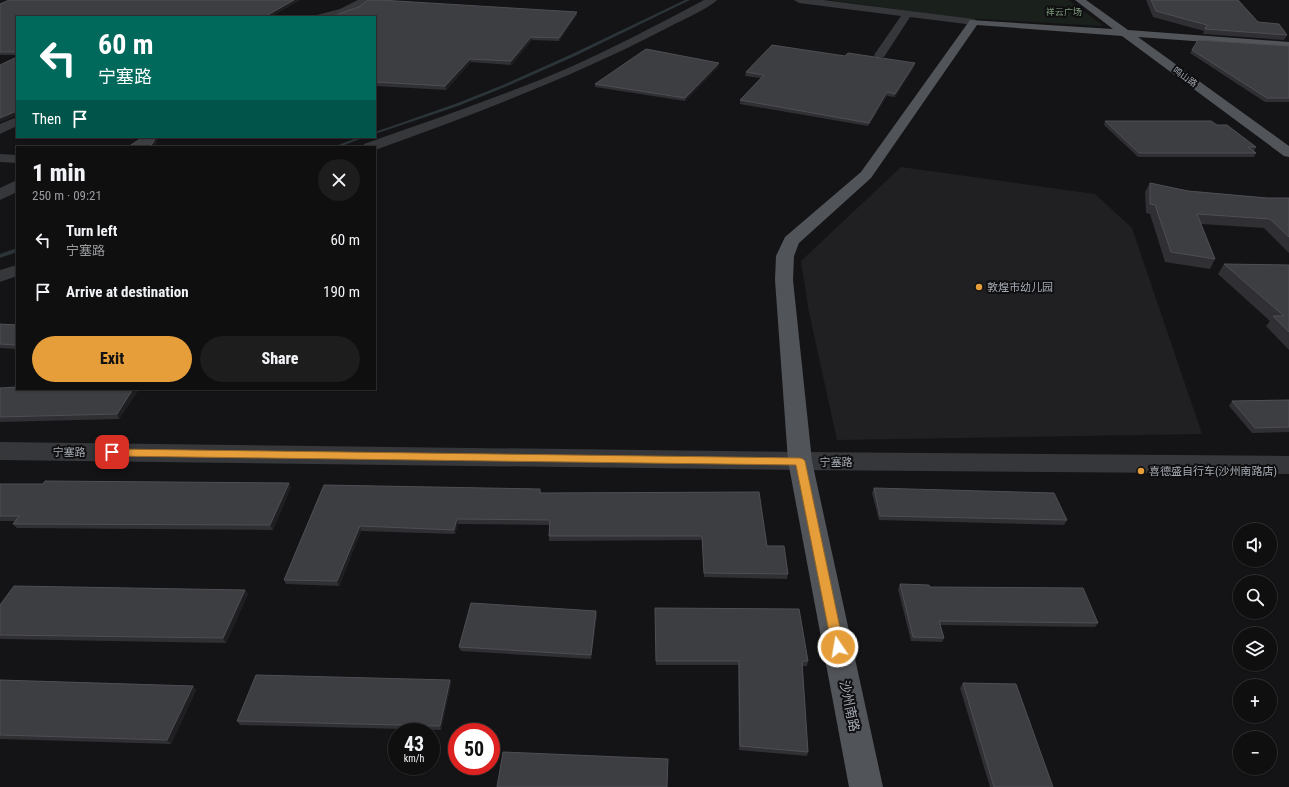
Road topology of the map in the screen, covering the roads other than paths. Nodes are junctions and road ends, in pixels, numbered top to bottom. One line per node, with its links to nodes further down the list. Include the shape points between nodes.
1 (365, 0): 6 (street, via 341,13)
2 (712, 0): 13 (street, via 550,80 475,110)
3 (799, 0): 5 (street)
4 (1080, 0): 8 (main road, 鸣山路)
5 (907, 14): 7 (street); 10 (street)
6 (326, 16)
7 (974, 22): 8 (main road); 22 (main road, 沙州南路, via 866,175 791,240 785,256 784,280)
8 (1124, 33): 9 (main road); 14 (main road, 鸣山路)
9 (1289, 45)
10 (880, 55)
11 (16, 122): 12 (street)
12 (0, 130)
13 (372, 146)
14 (1289, 154)
15 (0, 158): 16 (street)
16 (16, 159)
17 (16, 186): 18 (street)
18 (0, 195)
19 (16, 270): 20 (street)
20 (0, 276)
21 (0, 451): 22 (street, 宁塞路)
22 (800, 461): 23 (street, 宁塞路); 24 (main road, 沙州南路)
23 (1289, 465)
24 (866, 787)

